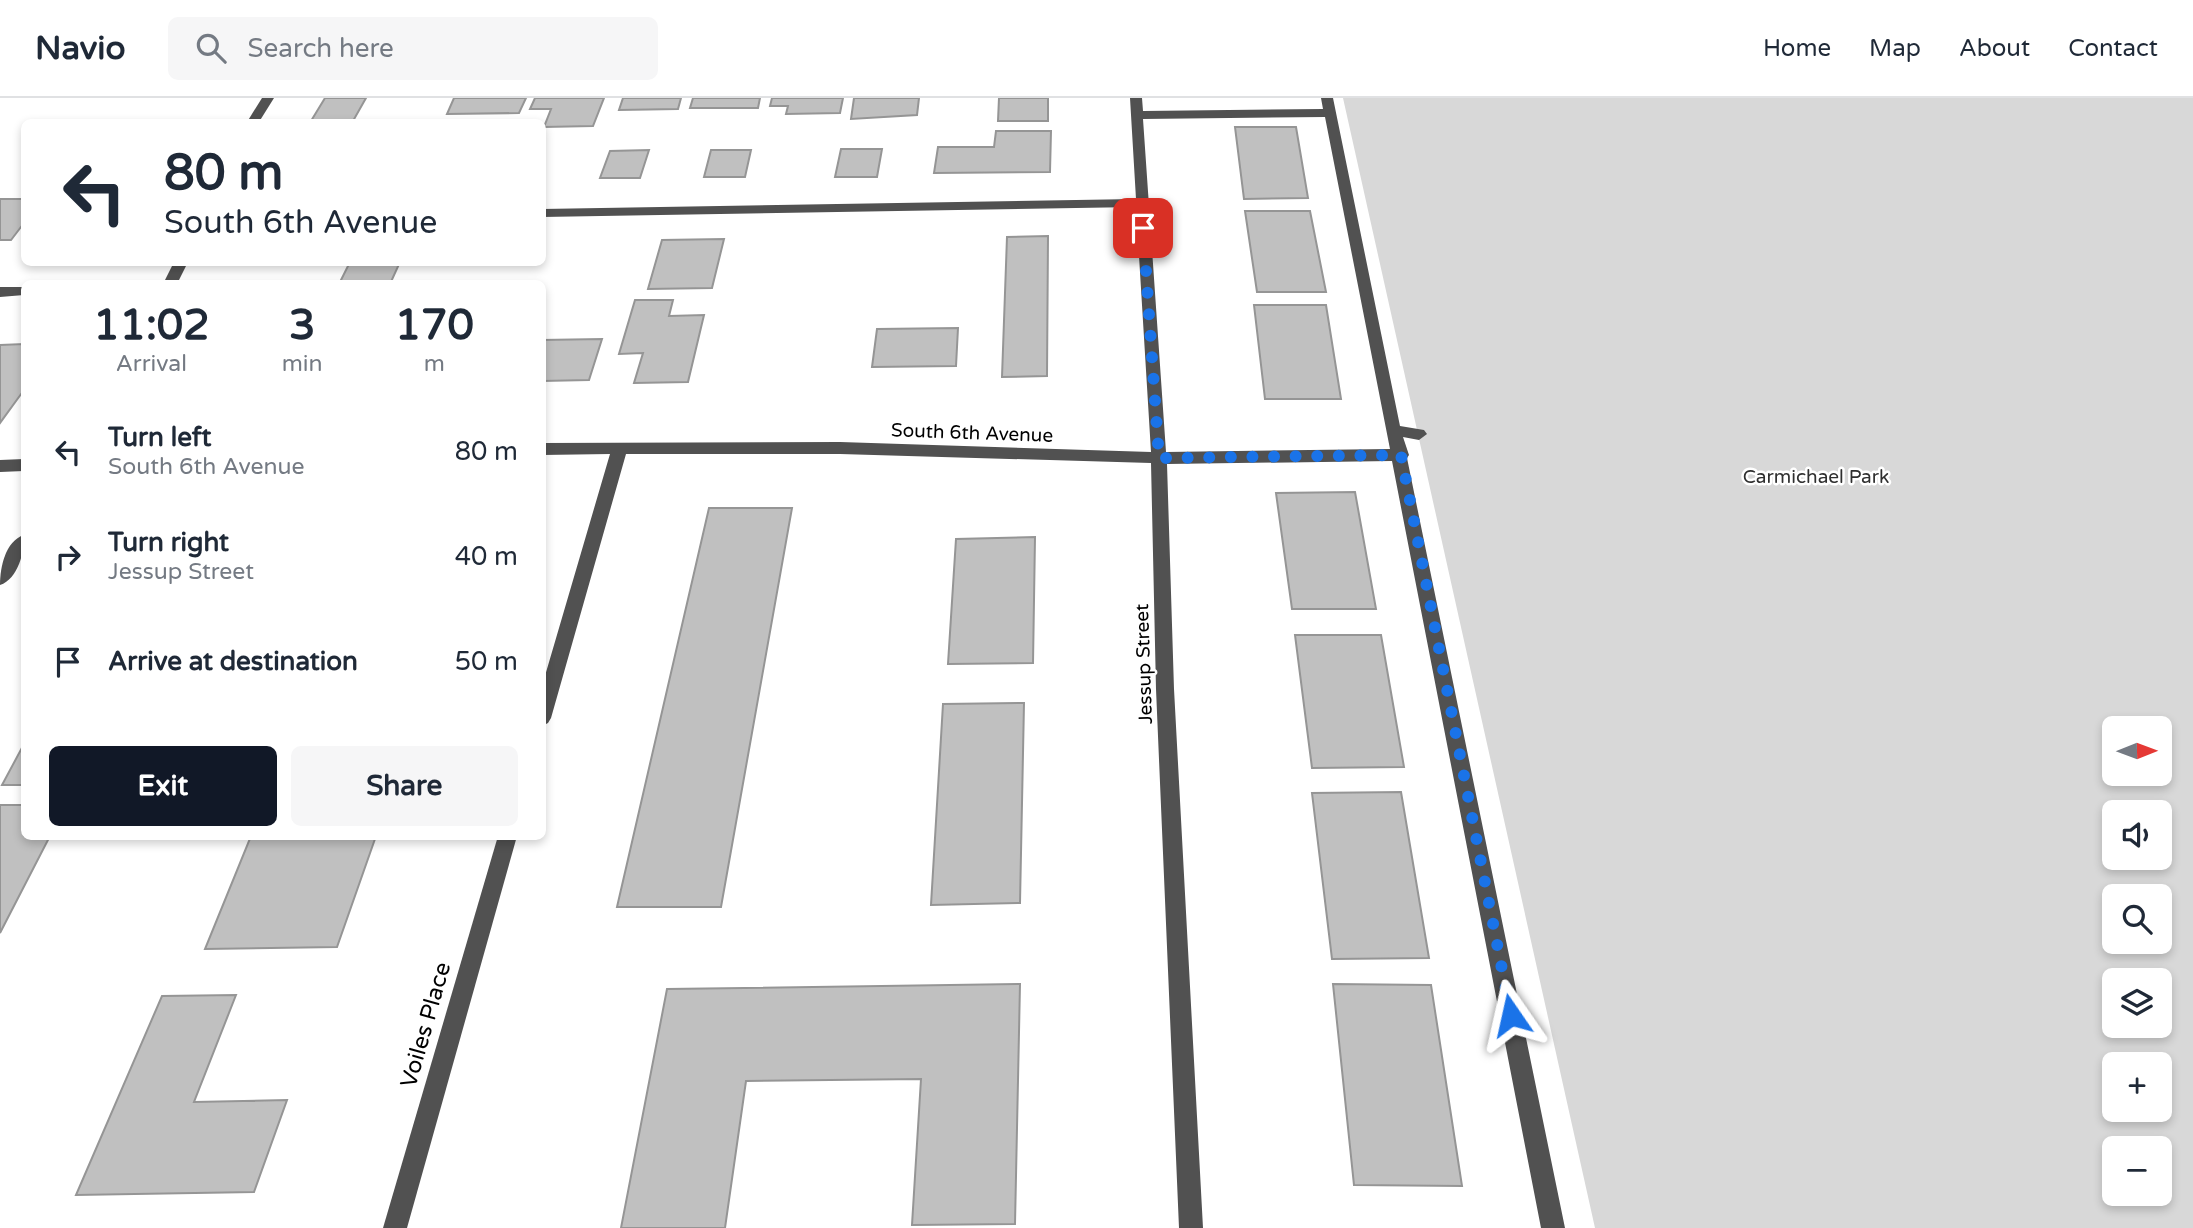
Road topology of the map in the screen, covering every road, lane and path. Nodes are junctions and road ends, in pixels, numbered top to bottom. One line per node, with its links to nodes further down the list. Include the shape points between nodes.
1 (268, 98): 5 (street)
2 (1327, 98): 4 (street)
3 (1137, 106): 4 (street); 6 (street, Jessup Street)
4 (1330, 113): 10 (street)
5 (255, 119)
6 (1141, 203): 7 (street); 15 (street, Jessup Street)
7 (546, 213)
8 (21, 291): 9 (street)
9 (0, 292)
10 (1396, 431): 11 (street); 14 (street)
11 (1419, 434)
12 (621, 448): 13 (street, South 6th Avenue); 15 (street, South 6th Avenue, via 840,448); 20 (street)
13 (546, 449)
14 (1401, 455): 15 (street, South 6th Avenue); 24 (street)
15 (1159, 458): 23 (street, Jessup Street, via 1165,689)
16 (21, 465): 17 (street)
17 (0, 466)
18 (21, 546): 19 (street)
19 (0, 579)
20 (546, 704)
21 (507, 840): 22 (street, Voiles Place)
22 (395, 1228)
23 (1191, 1228)
24 (1553, 1228)

